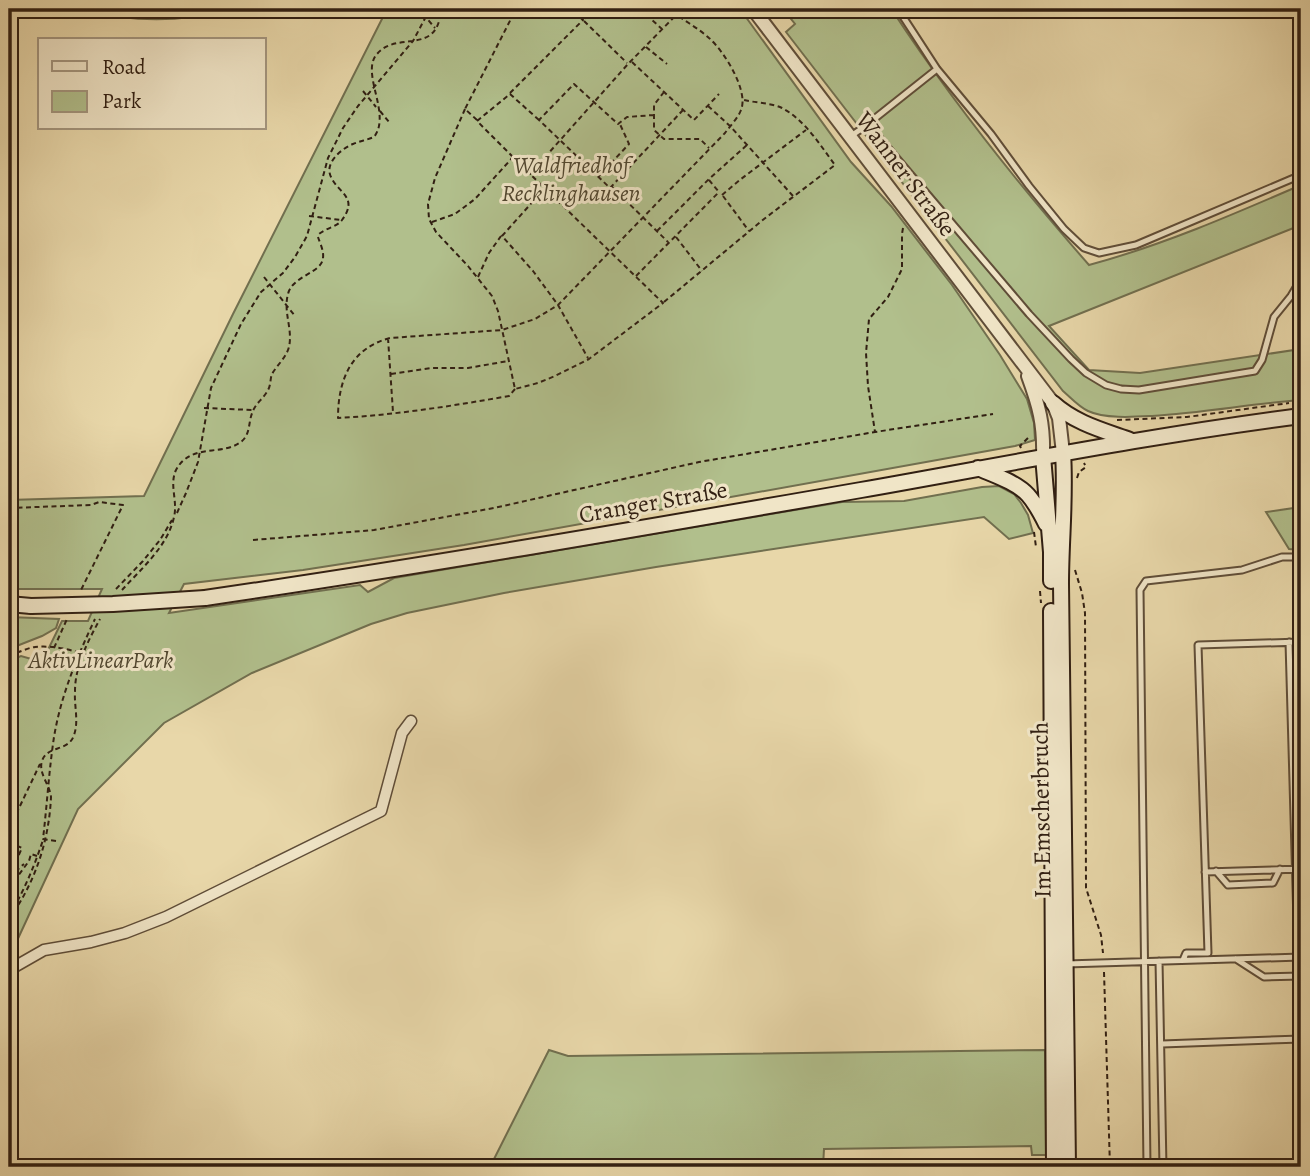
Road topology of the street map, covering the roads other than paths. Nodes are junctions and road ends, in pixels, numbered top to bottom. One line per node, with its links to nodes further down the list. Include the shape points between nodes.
1 (753, 9): 5 (street, Wanner Straße)
2 (898, 9): 3 (lane)
3 (937, 69): 4 (lane); 6 (lane, via 1064,229 1084,248 1099,253 1136,245)
4 (864, 127): 5 (lane); 7 (lane, via 895,154 1036,321 1086,373 1106,385 1139,390 1255,371 1274,317)
5 (851, 136): 8 (street, Wanner Straße)
6 (1301, 175)
7 (1301, 279)
8 (1024, 366): 9 (street, Wanner Straße); 13 (street, Wanner Straße, via 1043,427)
9 (1053, 403): 11 (main road, via 1082,423); 12 (street, Wanner Straße)
10 (1301, 416): 11 (main road, Cranger Straße)
11 (1131, 441): 12 (main road, Cranger Straße)
12 (1063, 453): 13 (main road, Cranger Straße); 15 (main road, Im Emscherbruch, via 1065,488)
13 (1043, 456): 14 (main road, Cranger Straße); 15 (main road, Im Emscherbruch)
14 (978, 468): 15 (main road, via 1026,493); 17 (main road, Cranger Straße, bridge, via 205,598)
15 (1049, 532): 30 (main road, Im Emscherbruch)
16 (1301, 557): 28 (lane, via 1242,570 1146,581 1140,590)
17 (9, 604)
18 (1289, 642): 19 (lane); 22 (lane); 24 (lane, via 1198,645)
19 (1301, 642)
20 (411, 721): 31 (street, via 402,733 381,811 166,917 125,933 44,950)
21 (1280, 869): 22 (lane); 23 (lane); 23 (lane, via 1273,883 1228,885)
22 (1299, 869): 25 (lane)
23 (1216, 871): 24 (lane)
24 (1205, 872): 27 (lane, via 1208,953 1186,953)
25 (1300, 957): 26 (lane)
26 (1236, 959): 27 (lane); 32 (lane, via 1264,977)
27 (1183, 960): 29 (lane)
28 (1145, 961): 29 (lane); 30 (lane); 37 (lane)
29 (1160, 961): 34 (lane)
30 (1060, 964): 35 (main road, Im Emscherbruch); 36 (main road, Im Emscherbruch)
31 (9, 970)
32 (1301, 976)
33 (1301, 1038): 34 (lane)
34 (1161, 1044): 38 (lane)
35 (1054, 1167)
36 (1068, 1167)
37 (1147, 1167)
38 (1163, 1167)

